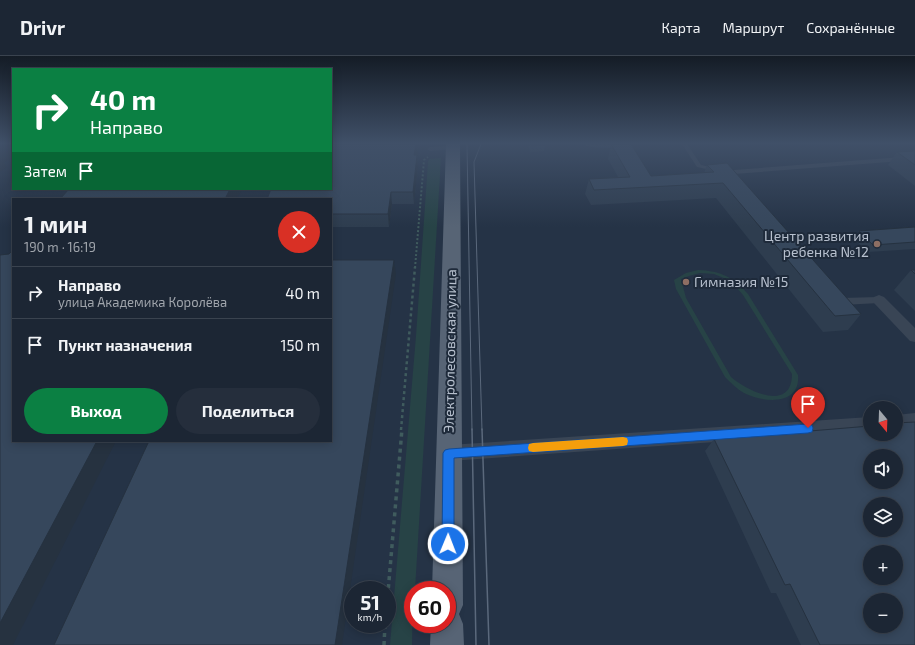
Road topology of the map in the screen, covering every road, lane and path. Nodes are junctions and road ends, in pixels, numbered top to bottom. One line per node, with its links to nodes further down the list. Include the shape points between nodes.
1 (423, 171): 12 (path)
2 (443, 171): 11 (main road, Электролесовская улица)
3 (727, 171): 4 (lane)
4 (739, 178)
5 (838, 296): 6 (lane, via 842,302)
6 (879, 300): 7 (street)
7 (915, 337)
8 (915, 420): 9 (street)
9 (903, 421)
10 (863, 424): 11 (street)
11 (449, 453): 13 (main road, Электролесовская улица)
12 (389, 581)
13 (447, 581)
14 (385, 633): 16 (path)
15 (447, 633): 17 (main road)
16 (384, 645)
17 (446, 645)

